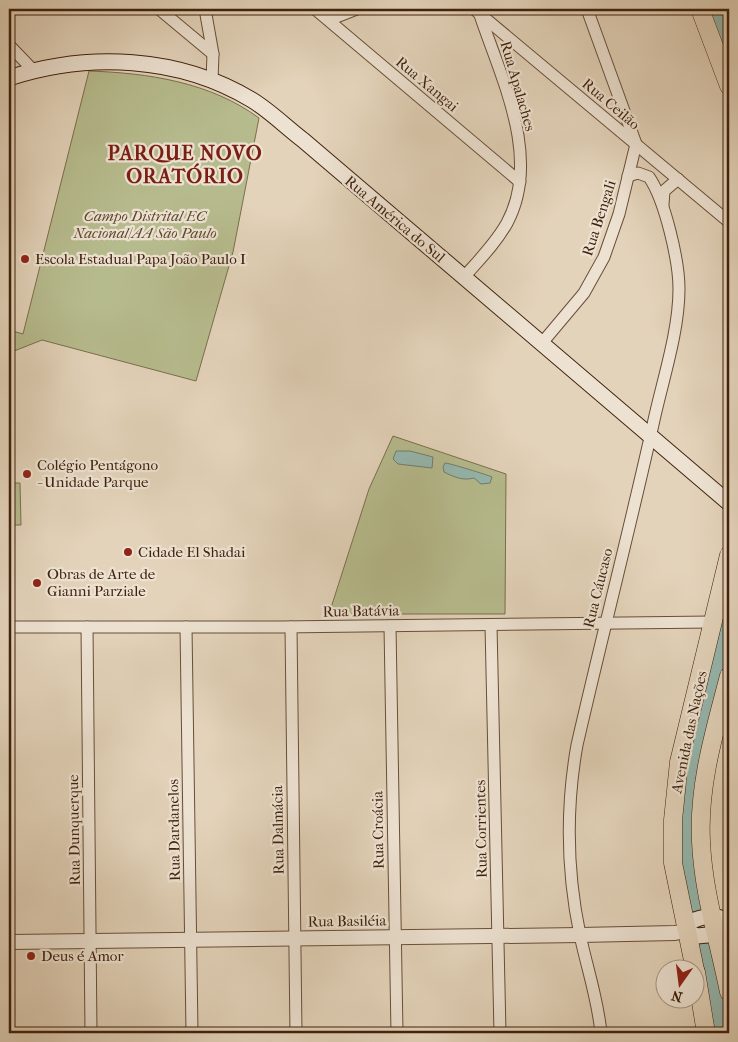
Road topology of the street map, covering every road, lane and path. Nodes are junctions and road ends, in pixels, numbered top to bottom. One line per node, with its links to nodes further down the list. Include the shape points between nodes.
1 (159, 9): 10 (street)
2 (205, 9): 10 (street)
3 (315, 9): 8 (street, Rua Xangai)
4 (357, 9): 8 (street)
5 (587, 9): 15 (street)
6 (700, 9): 14 (main road)
7 (477, 10): 15 (street, Rua Ceilão); 18 (street, Rua Apalaches, via 516,128)
8 (329, 20): 18 (street, Rua Xangai)
9 (9, 45): 11 (street)
10 (213, 54): 13 (street)
11 (32, 70): 12 (main road, Rua América do Sul); 13 (main road, Rua América do Sul, via 89,61 114,61 161,67)
12 (9, 78)
13 (212, 80): 21 (main road, Rua América do Sul, via 263,108)
14 (729, 86)
15 (636, 144): 16 (street, Rua Bengali); 17 (street, Rua Ceilão)
16 (628, 176): 19 (street, Rua Cáucaso, via 638,173 649,177); 22 (street, Rua Bengali, via 615,228 597,270 584,293)
17 (678, 179): 19 (street, via 664,191); 20 (street, Rua Ceilão)
18 (520, 182): 21 (street, Rua Apalaches, via 514,209 501,233)
19 (663, 206): 23 (street, Rua Cáucaso, via 674,249 678,311)
20 (729, 222)
21 (464, 277): 22 (main road, Rua América do Sul)
22 (542, 343): 23 (main road, Rua América do Sul)
23 (650, 435): 24 (main road, Rua América do Sul); 27 (street, Rua Cáucaso)
24 (729, 503)
25 (729, 555): 26 (main road, Avenida das Nações)
26 (713, 622): 27 (street, Rua Batávia); 35 (main road, Avenida das Nações, via 679,762 674,796 673,863)
27 (605, 623): 28 (street, Rua Batávia); 36 (street, Rua Cáucaso, via 572,776 571,876)
28 (491, 624): 29 (street, Rua Batávia); 37 (street, Rua Corrientes)
29 (390, 626): 33 (street, Rua Batávia); 38 (street, Rua Croácia)
30 (9, 627): 31 (street, Rua Batávia)
31 (87, 627): 32 (street, Rua Batávia); 41 (street, Rua Dunquerque)
32 (186, 627): 33 (street, Rua Batávia); 40 (street, Rua Dardanelos)
33 (290, 627): 39 (street, Rua Dalmácia)
34 (729, 676): 35 (main road, Avenida das Nações, via 702,796 700,841)
35 (708, 927): 36 (street, Rua Basiléia, via 675,933); 43 (main road, Avenida das Nações); 44 (main road, Avenida das Nações)
36 (580, 935): 37 (street, Rua Basiléia); 51 (street, Rua Cáucaso)
37 (499, 936): 38 (street, Rua Basiléia); 50 (street, Rua Corrientes)
38 (396, 937): 39 (street, Rua Basiléia); 49 (street, Rua Croácia)
39 (294, 938): 40 (street, Rua Basiléia); 48 (street, Rua Dalmácia)
40 (191, 939): 41 (street, Rua Basiléia); 47 (street, Rua Dardanelos)
41 (90, 940): 42 (street, Rua Basiléia); 46 (street, Rua Dunquerque)
42 (9, 942)
43 (698, 960)
44 (729, 992)
45 (702, 1010): 52 (main road, Avenida das Nações)
46 (91, 1033)
47 (192, 1033)
48 (296, 1033)
49 (397, 1033)
50 (500, 1033)
51 (601, 1033)
52 (706, 1033)

